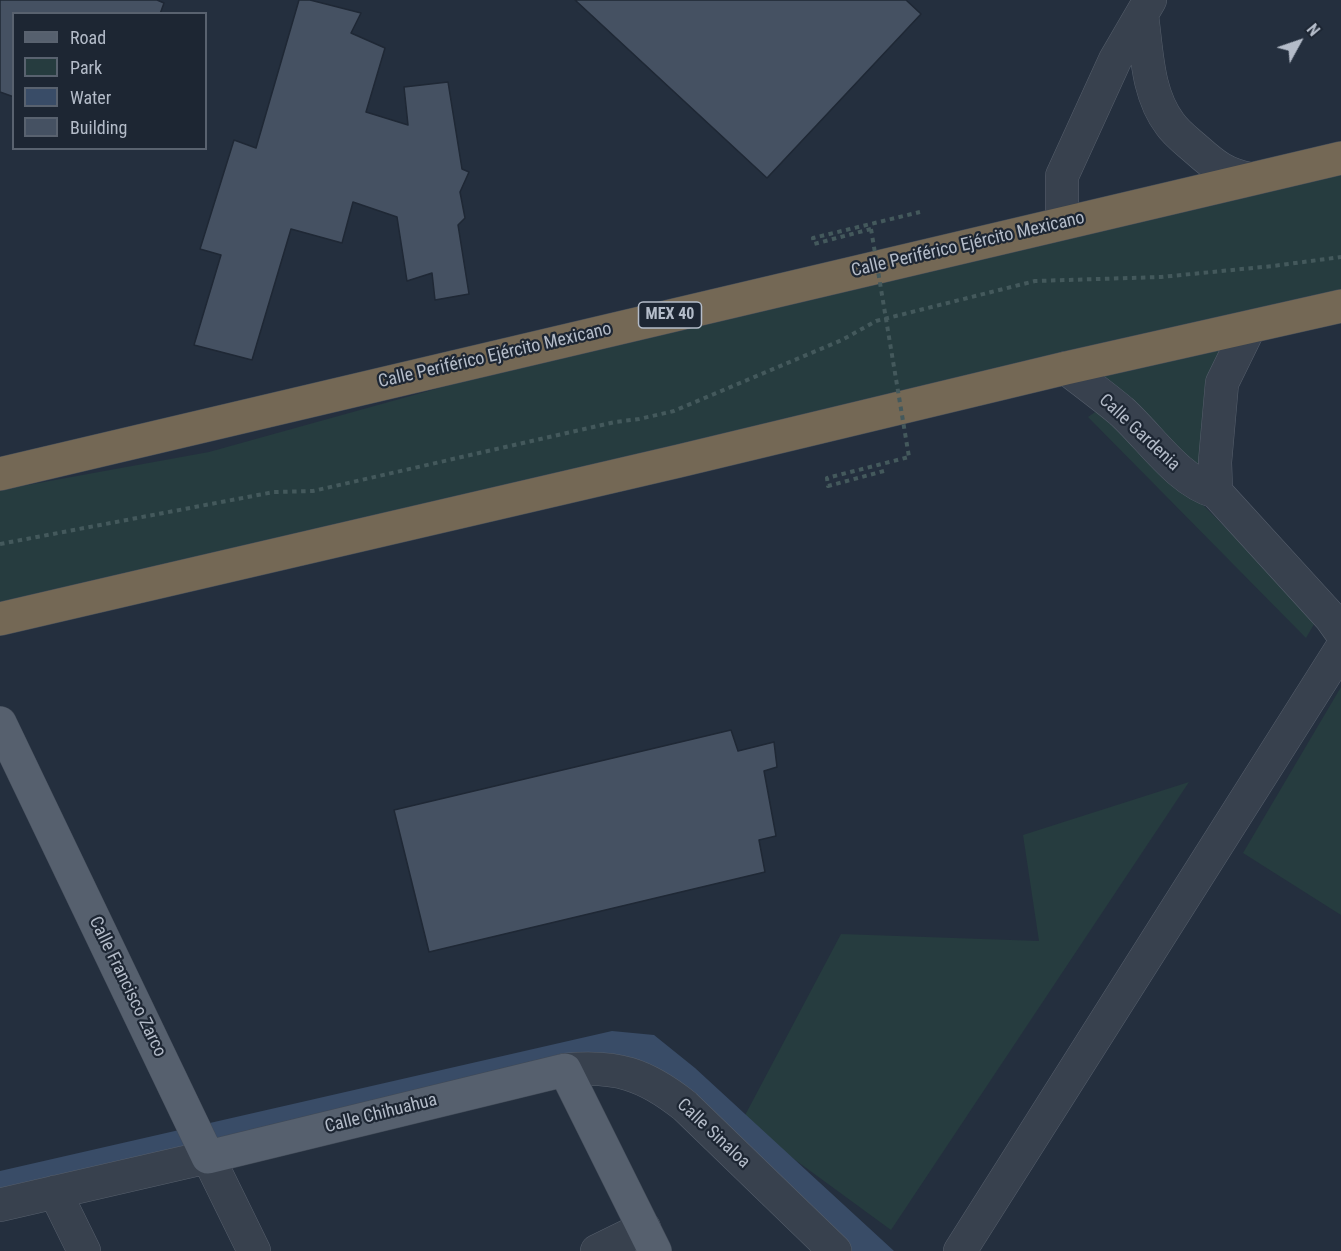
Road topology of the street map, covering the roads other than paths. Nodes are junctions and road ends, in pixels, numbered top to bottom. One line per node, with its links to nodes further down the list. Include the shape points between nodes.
1 (1146, 8): 3 (street, via 1152,85 1170,125 1230,175); 4 (street, via 1115,60 1062,176)
2 (1341, 158): 3 (highway, Calle Periférico Ejército Mexicano / MEX 40)
3 (1249, 179): 4 (highway, Calle Periférico Ejército Mexicano / MEX 40)
4 (1062, 223): 8 (highway, Calle Periférico Ejército Mexicano / MEX 40)
5 (1341, 306): 6 (highway)
6 (1249, 327): 7 (highway); 9 (street, via 1222,383)
7 (1066, 368): 9 (street, Calle Gardenia, via 1120,411 1187,478); 10 (highway)
8 (0, 474)
9 (1216, 492): 11 (street, Calle Gardenia)
10 (0, 620)
11 (1341, 632): 12 (street)
12 (1341, 640)
13 (1341, 649): 24 (street)
14 (0, 723): 16 (main road, Calle Francisco Zarco)
15 (565, 1070): 16 (main road, Calle Chihuahua); 19 (main road); 23 (street, Calle Sinaloa, via 604,1068 641,1077 663,1088)
16 (204, 1151): 17 (street, Calle Chihuahua); 21 (street, Calle Francisco Zarco)
17 (55, 1192): 18 (street, Calle Chihuahua); 20 (street)
18 (0, 1205)
19 (650, 1240): 22 (street)
20 (84, 1251)
21 (254, 1251)
22 (597, 1251)
23 (836, 1251)
24 (960, 1251)

